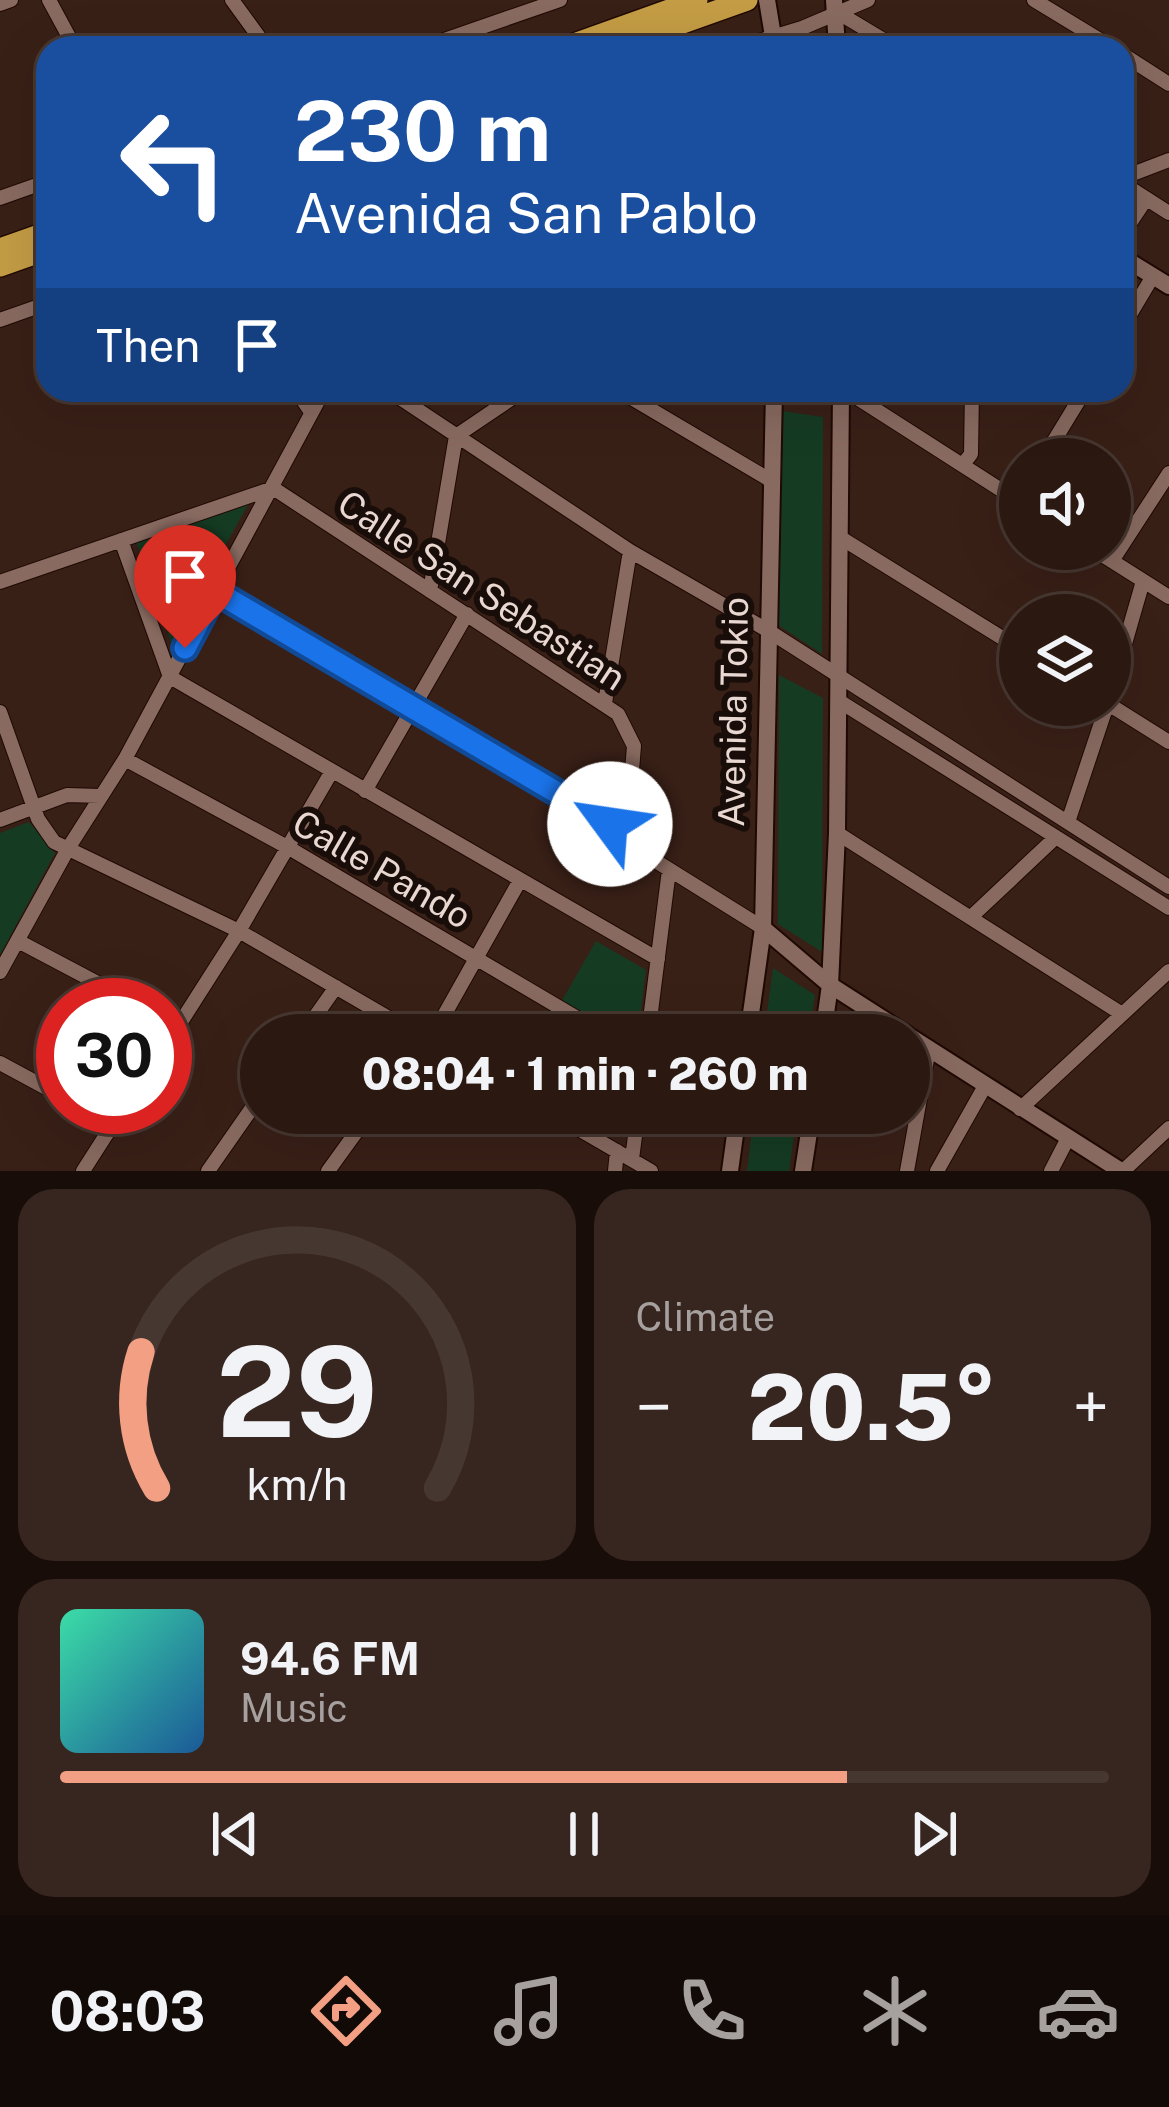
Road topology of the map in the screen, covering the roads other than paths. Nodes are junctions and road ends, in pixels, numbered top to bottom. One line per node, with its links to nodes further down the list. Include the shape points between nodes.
1 (11, 0): 10 (street)
2 (49, 0): 12 (street)
3 (232, 0): 13 (street)
4 (560, 0): 14 (street)
5 (697, 0): 15 (highway)
6 (747, 0): 16 (highway)
7 (767, 0): 17 (street)
8 (868, 0): 11 (street)
9 (1034, 0): 21 (street)
10 (0, 4)
11 (835, 6): 18 (street); 19 (street); 20 (street)
12 (68, 36)
13 (258, 36)
14 (456, 36)
15 (596, 36)
16 (646, 36)
17 (774, 36)
18 (785, 36)
19 (836, 36)
20 (879, 36)
21 (1093, 36)
22 (1134, 62): 23 (street)
23 (1169, 84)
24 (1169, 160): 25 (street)
25 (1134, 176)
26 (36, 186): 28 (street)
27 (1134, 190): 29 (street)
28 (0, 199)
29 (1146, 199): 30 (street); 31 (street)
30 (1169, 214)
31 (1134, 217)
32 (36, 236): 33 (highway)
33 (0, 249)
34 (36, 253): 36 (highway)
35 (1134, 264): 37 (street)
36 (0, 266)
37 (1161, 281): 39 (street)
38 (36, 307): 40 (street)
39 (1134, 314)
40 (0, 320)
41 (304, 402): 51 (street)
42 (317, 402): 51 (street)
43 (406, 402): 52 (street)
44 (506, 402): 52 (street)
45 (638, 402): 56 (street)
46 (773, 402): 56 (street, Avenida Tokio)
47 (843, 402): 60 (street)
48 (863, 402): 54 (street)
49 (973, 402): 54 (street)
50 (1077, 402): 53 (street)
51 (311, 412): 58 (street)
52 (456, 436): 62 (street); 67 (street)
53 (1055, 438)
54 (964, 464): 57 (street)
55 (1169, 472): 59 (street)
56 (770, 480): 71 (street, Avenida Tokio)
57 (999, 487)
58 (273, 488): 61 (street); 66 (street); 67 (street, Calle San Sebastian)
59 (1131, 531)
60 (841, 538): 72 (street); 74 (street)
61 (122, 540): 65 (street); 73 (street)
62 (630, 551): 71 (street); 76 (street)
63 (1126, 570): 64 (street)
64 (1143, 581): 68 (street); 70 (street)
65 (0, 582)
66 (215, 591): 73 (street); 77 (street)
67 (430, 591): 69 (street, Calle San Sebastian)
68 (1169, 597)
69 (467, 614): 76 (street, Calle San Sebastian); 77 (street)
70 (1131, 624)
71 (767, 630): 74 (street); 99 (street, Avenida Tokio)
72 (999, 636)
73 (170, 677): 82 (street); 83 (street)
74 (840, 679): 75 (street); 88 (street)
75 (839, 701): 90 (street); 91 (street)
76 (605, 703): 89 (street, Calle San Sebastian, via 634,746)
77 (415, 708): 84 (street); 89 (street)
78 (0, 712): 86 (street)
79 (1131, 717): 81 (street)
80 (1101, 726): 88 (street)
81 (1169, 742)
82 (125, 759): 85 (street); 93 (street, Calle Pando)
83 (332, 771): 84 (street); 93 (street)
84 (365, 791): 95 (street)
85 (100, 796): 86 (street, via 79,792); 92 (street)
86 (33, 807): 87 (street); 92 (street, via 45,832)
87 (0, 820)
88 (1068, 822): 96 (street)
89 (627, 831): 94 (street, via 638,850)
90 (837, 832): 98 (street); 107 (street)
91 (1056, 837): 97 (street); 98 (street)
92 (69, 847): 100 (street); 101 (street)
93 (289, 848): 100 (street); 102 (street, Calle Pando)
94 (669, 870): 99 (street); 103 (street)
95 (519, 882): 102 (street); 103 (street)
96 (1169, 887)
97 (1169, 908)
98 (971, 917): 118 (street)
99 (763, 928): 107 (street); 115 (street, Avenida Tokio)
100 (239, 931): 108 (street); 109 (street)
101 (18, 940): 105 (street); 106 (street)
102 (476, 959): 112 (street); 113 (street, Calle Pando)
103 (658, 959): 114 (street)
104 (1169, 971): 118 (street)
105 (0, 972)
106 (89, 978)
107 (830, 985): 116 (street); 117 (street)
108 (336, 987): 110 (street); 111 (street)
109 (192, 996)
110 (317, 1014)
111 (382, 1014)
112 (446, 1014)
113 (570, 1014)
114 (651, 1014)
115 (751, 1014)
116 (826, 1014)
117 (876, 1014)
118 (1122, 1014): 123 (street)
119 (930, 1049): 122 (street)
120 (0, 1063): 121 (street)
121 (36, 1082)
122 (985, 1086): 123 (street); 144 (street)
123 (1020, 1109): 133 (street)
124 (240, 1125): 137 (street)
125 (1169, 1128): 146 (street)
126 (107, 1134): 136 (street)
127 (355, 1134): 138 (street)
128 (587, 1134): 134 (street)
129 (635, 1134): 135 (street)
130 (735, 1134): 141 (street)
131 (809, 1134): 142 (street)
132 (914, 1134): 143 (street)
133 (1067, 1140): 145 (street); 146 (street)
134 (617, 1151): 135 (street); 139 (street)
135 (632, 1159): 140 (street)
136 (83, 1171)
137 (208, 1171)
138 (328, 1171)
139 (615, 1171)
140 (651, 1171)
141 (730, 1171)
142 (803, 1171)
143 (907, 1171)
144 (937, 1171)
145 (1051, 1171)
146 (1122, 1171)

